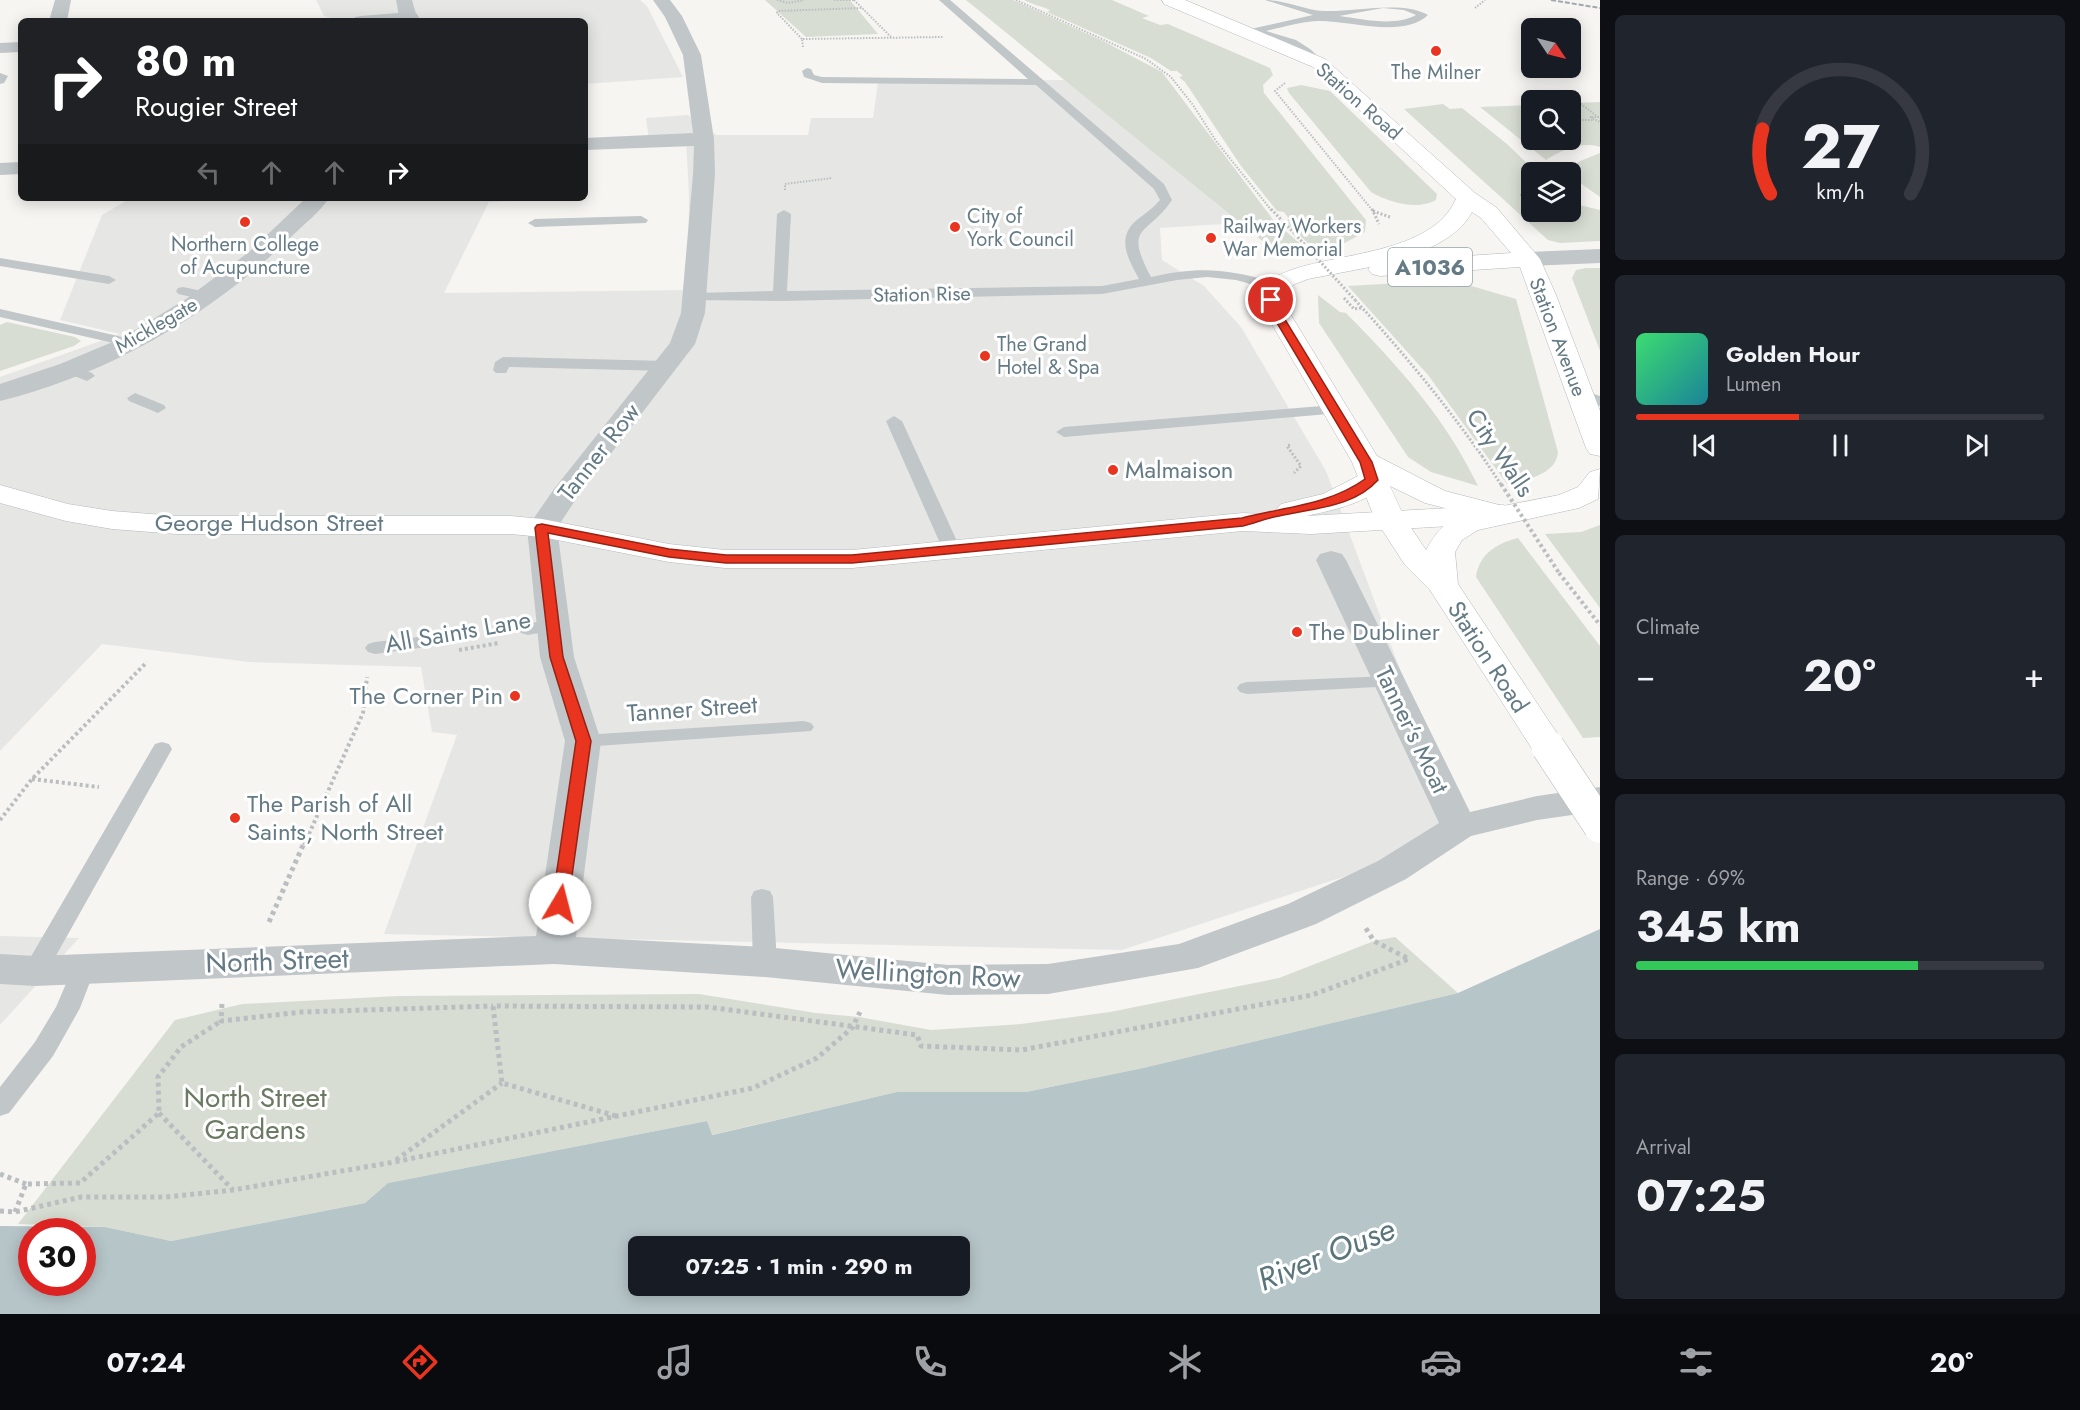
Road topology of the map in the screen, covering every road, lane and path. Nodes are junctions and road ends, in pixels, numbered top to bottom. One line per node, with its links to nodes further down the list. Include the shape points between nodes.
1 (63, 0): 16 (street)
2 (404, 0): 17 (street)
3 (661, 0): 30 (street, Tanner Row, via 692,55)
4 (777, 0): 5 (path)
5 (804, 0)
6 (834, 0): 7 (path)
7 (854, 0): 14 (path)
8 (945, 0): 24 (lane)
9 (1016, 0): 49 (path, City Walls, bridge, via 1146,59 1171,77 1215,141 1272,211)
10 (1170, 0): 18 (main road, Station Road / A1036)
11 (1269, 0): 13 (lane)
12 (1485, 0): 15 (path)
13 (1282, 2): 18 (lane, via 1316,13 1342,12 1377,3 1398,5 1423,15 1379,23 1322,18)
14 (862, 8): 19 (path, via 778,11); 19 (path, via 891,37)
15 (1475, 8)
16 (59, 18)
17 (409, 18)
18 (1250, 32): 34 (main road, Station Road / A1036, via 1319,63)
19 (802, 39): 22 (path)
20 (18, 47): 21 (street)
21 (0, 48)
22 (807, 70): 24 (lane, via 810,77 822,80)
23 (1294, 80): 39 (path, via 1275,91 1373,211)
24 (1041, 82): 45 (lane, via 1160,187 1166,200 1158,212 1139,224 1131,239 1130,250)
25 (1581, 104): 26 (path)
26 (1599, 117): 28 (path, via 1590,117)
27 (1581, 120): 28 (path)
28 (1593, 120): 29 (path)
29 (1600, 122)
30 (704, 139): 31 (street); 47 (street, Tanner Row, via 704,174 693,218)
31 (588, 144)
32 (18, 168): 33 (street)
33 (0, 169)
34 (1467, 198): 41 (main road, Station Road / A1036, via 1489,213); 43 (main road, A1036, via 1459,218 1427,240)
35 (315, 201): 52 (street, Micklegate, via 257,257 194,293)
36 (784, 214): 48 (lane)
37 (640, 220): 38 (lane)
38 (535, 223)
39 (1382, 231)
40 (1600, 256): 41 (street)
41 (1528, 259): 43 (main road, A1036, via 1386,269); 57 (main road, Station Avenue / A1036)
42 (0, 262): 44 (lane)
43 (1332, 268): 46 (main road, A1036, via 1294,276)
44 (109, 280)
45 (1147, 282): 46 (lane, Station Rise, via 1182,275 1221,274); 48 (lane, Station Rise, via 1102,290)
46 (1276, 287): 59 (main road, Station Road, via 1271,302)
47 (696, 297): 48 (lane, Station Rise); 53 (street, Tanner Row, via 682,344)
48 (780, 297)
49 (1362, 308): 50 (path); 74 (path, City Walls, bridge, via 1440,397 1559,573)
50 (1354, 309)
51 (0, 313): 52 (lane)
52 (131, 343): 55 (street, Micklegate, via 78,372)
53 (666, 366): 54 (lane, via 503,362); 70 (street, Tanner Row)
54 (501, 370)
55 (0, 393)
56 (135, 398): 58 (lane)
57 (1590, 398): 62 (main road, Station Avenue / A1036)
58 (158, 408)
59 (1334, 410): 61 (lane); 63 (main road, Station Road)
60 (894, 421): 71 (lane)
61 (1064, 432)
62 (1600, 448)
63 (1364, 461): 65 (path, via 1287,446 1301,466); 67 (main road, via 1435,497); 68 (main road, Station Road); 69 (main road, via 1354,493 1329,503)
64 (1600, 478): 67 (main road, via 1593,490 1572,501)
65 (1289, 479)
66 (0, 494): 70 (main road, George Hudson Street, via 66,512 177,525 477,524)
67 (1503, 514): 68 (main road); 73 (main road, Station Road, via 1459,528 1446,539 1440,552)
68 (1390, 519): 69 (main road, via 1311,525); 73 (main road, Station Road, via 1416,559)
69 (1243, 522): 71 (main road, George Hudson Street)
70 (542, 528): 71 (main road, George Hudson Street, via 669,553 726,559 852,559); 75 (street)
71 (952, 550)
72 (1331, 560): 80 (street, Tanner's Moat)
73 (1442, 584): 89 (main road, Station Road, bridge)
74 (1600, 625)
75 (545, 629): 77 (path, All Saints Lane); 83 (street)
76 (427, 642): 78 (lane)
77 (448, 652)
78 (371, 657): 94 (path, All Saints Lane, via 363,713 269,921)
79 (147, 662): 85 (path)
80 (1388, 682): 81 (lane); 90 (street, Tanner's Moat)
81 (1247, 688)
82 (804, 727): 83 (lane, Tanner Street)
83 (583, 741): 93 (street)
84 (162, 749): 86 (lane)
85 (32, 779): 86 (path); 88 (path)
86 (139, 792): 97 (lane)
87 (1600, 799): 90 (street, via 1537,808)
88 (0, 820)
89 (1600, 826)
90 (1459, 827): 95 (street, Wellington Row, via 1392,870 1302,914 1184,958 1048,978 948,980)
91 (762, 897): 95 (lane)
92 (1374, 941): 102 (path, via 1409,959 1312,995 1022,1050 921,1046 917,1035)
93 (554, 950): 94 (street, North Street); 95 (street, Wellington Row)
94 (243, 961): 96 (street, North Street)
95 (765, 962)
96 (83, 969): 97 (street, North Street); 104 (lane, via 68,1008 44,1049)
97 (18, 970)
98 (493, 1006): 101 (path, via 302,1012); 102 (path, via 708,1007); 103 (path)
99 (220, 1008): 101 (path)
100 (859, 1017): 102 (path)
101 (221, 1021): 105 (path, via 181,1047 158,1077)
102 (852, 1028): 106 (path, via 816,1058 753,1089)
103 (502, 1083): 106 (path); 107 (path)
104 (0, 1106)
105 (159, 1113): 109 (path, via 80,1183); 110 (path)
106 (616, 1116): 107 (path)
107 (394, 1162): 110 (path)
108 (0, 1174): 109 (path)
109 (26, 1185): 112 (path)
110 (233, 1190): 112 (path, via 166,1197 81,1197)
111 (0, 1212): 112 (path)
112 (15, 1212)

